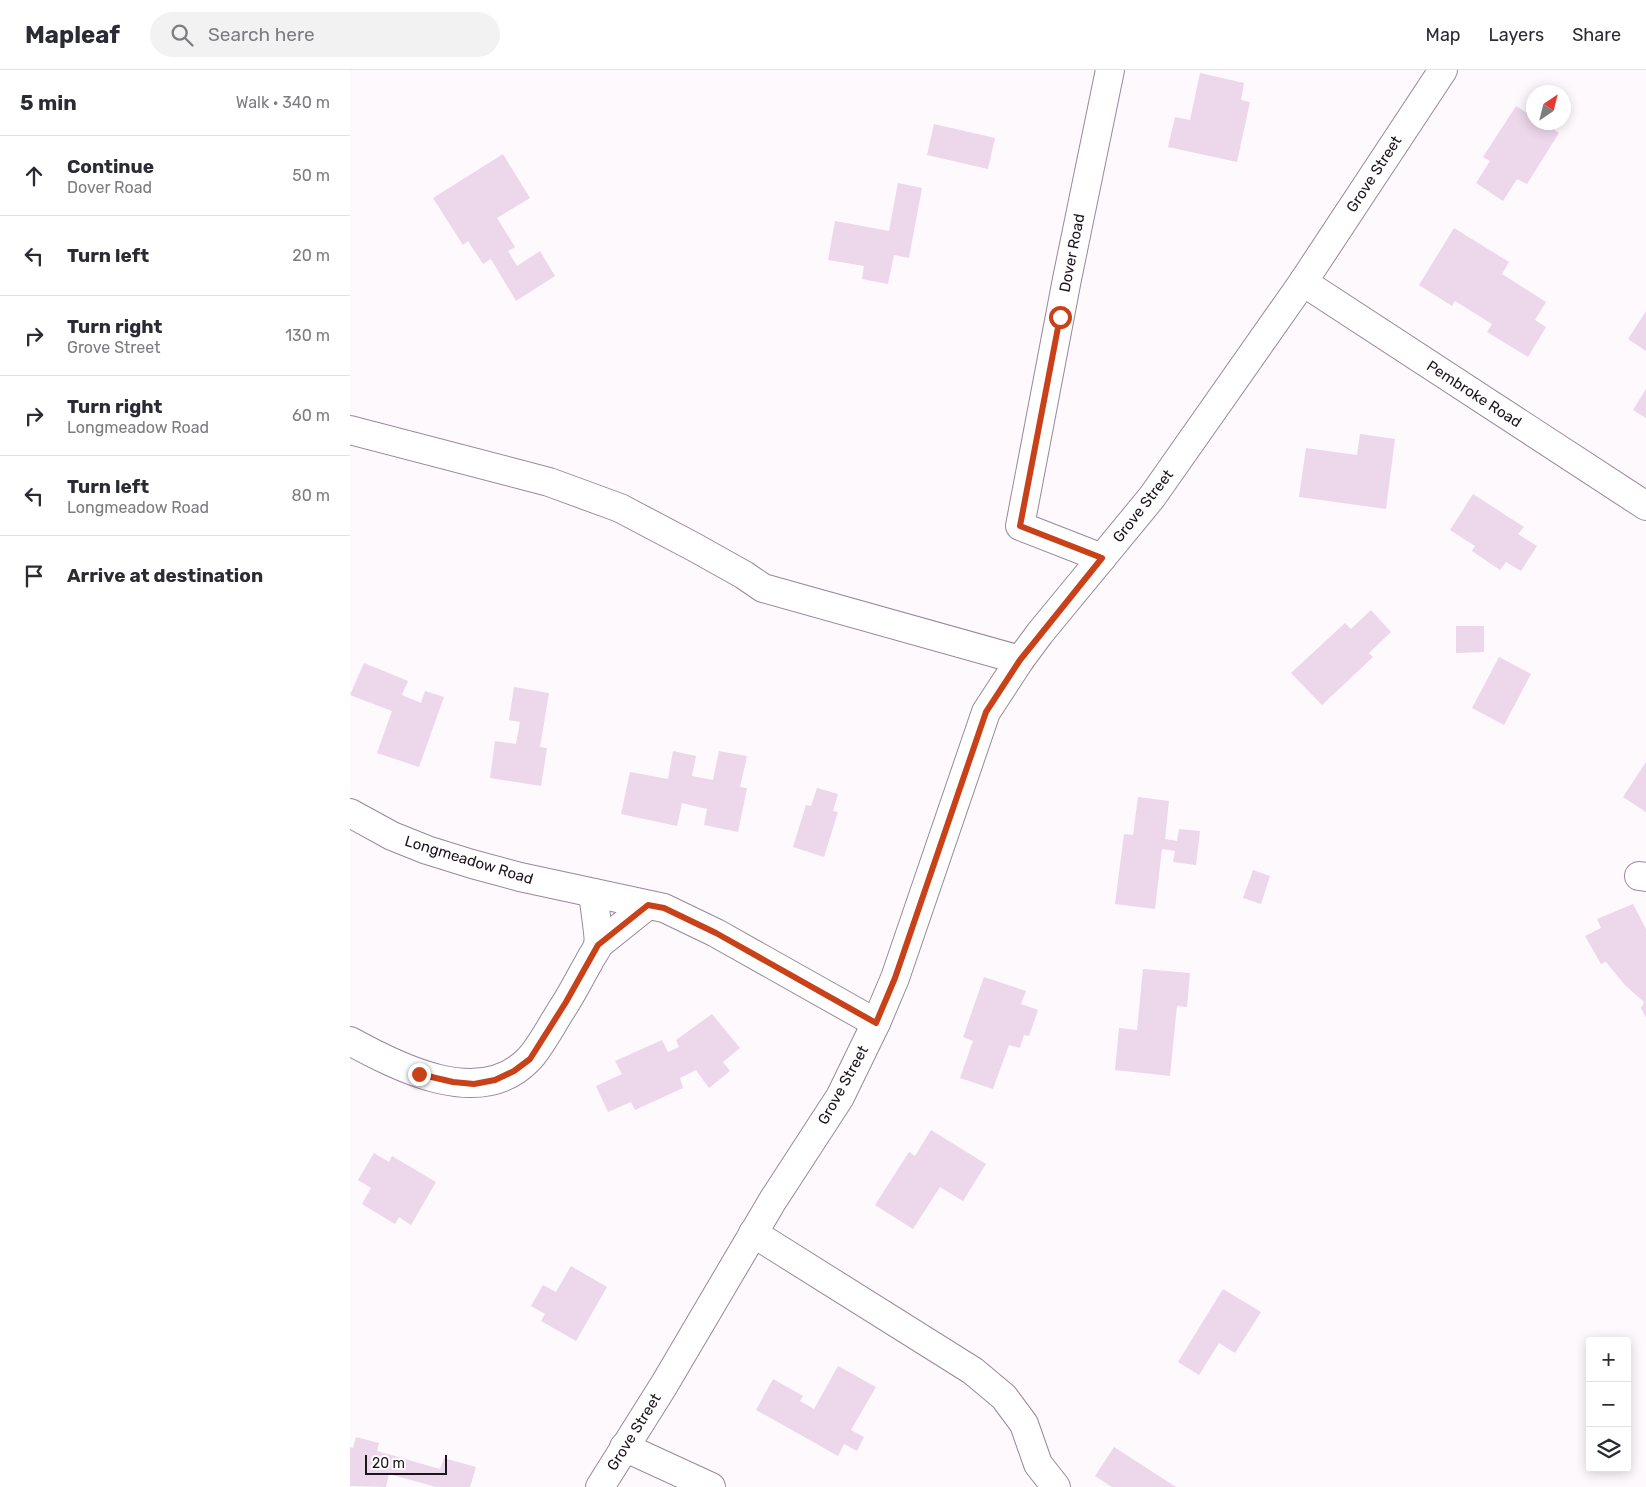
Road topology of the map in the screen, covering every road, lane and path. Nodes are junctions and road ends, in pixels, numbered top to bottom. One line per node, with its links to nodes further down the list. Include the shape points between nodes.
1 (1110, 70): 6 (street, Dover Road, via 1020,526)
2 (1443, 70): 3 (street, Grove Street)
3 (1303, 282): 5 (street, Pembroke Road); 6 (street, Grove Street, via 1152,497)
4 (350, 430): 7 (street, via 549,482 620,508 763,588)
5 (1646, 506)
6 (1102, 558): 7 (street, Grove Street)
7 (1020, 660): 12 (street, Grove Street, via 986,712 895,978)
8 (350, 813): 9 (street, Longmeadow Road, via 392,836 427,850 520,877)
9 (593, 893): 10 (street, Longmeadow Road); 11 (street)
10 (648, 905): 11 (street); 12 (street, Longmeadow Road, via 664,908 716,933)
11 (598, 945): 13 (street, via 530,1059 495,1080 474,1084 419,1074 386,1061)
12 (876, 1023): 14 (street, Grove Street, via 840,1097)
13 (350, 1041)
14 (754, 1233): 15 (street, Grove Street); 18 (street, via 979,1376 1004,1397 1024,1424 1038,1464)
15 (624, 1447): 16 (street, Grove Street); 17 (street)
16 (600, 1487)
17 (711, 1487)
18 (1056, 1487)

